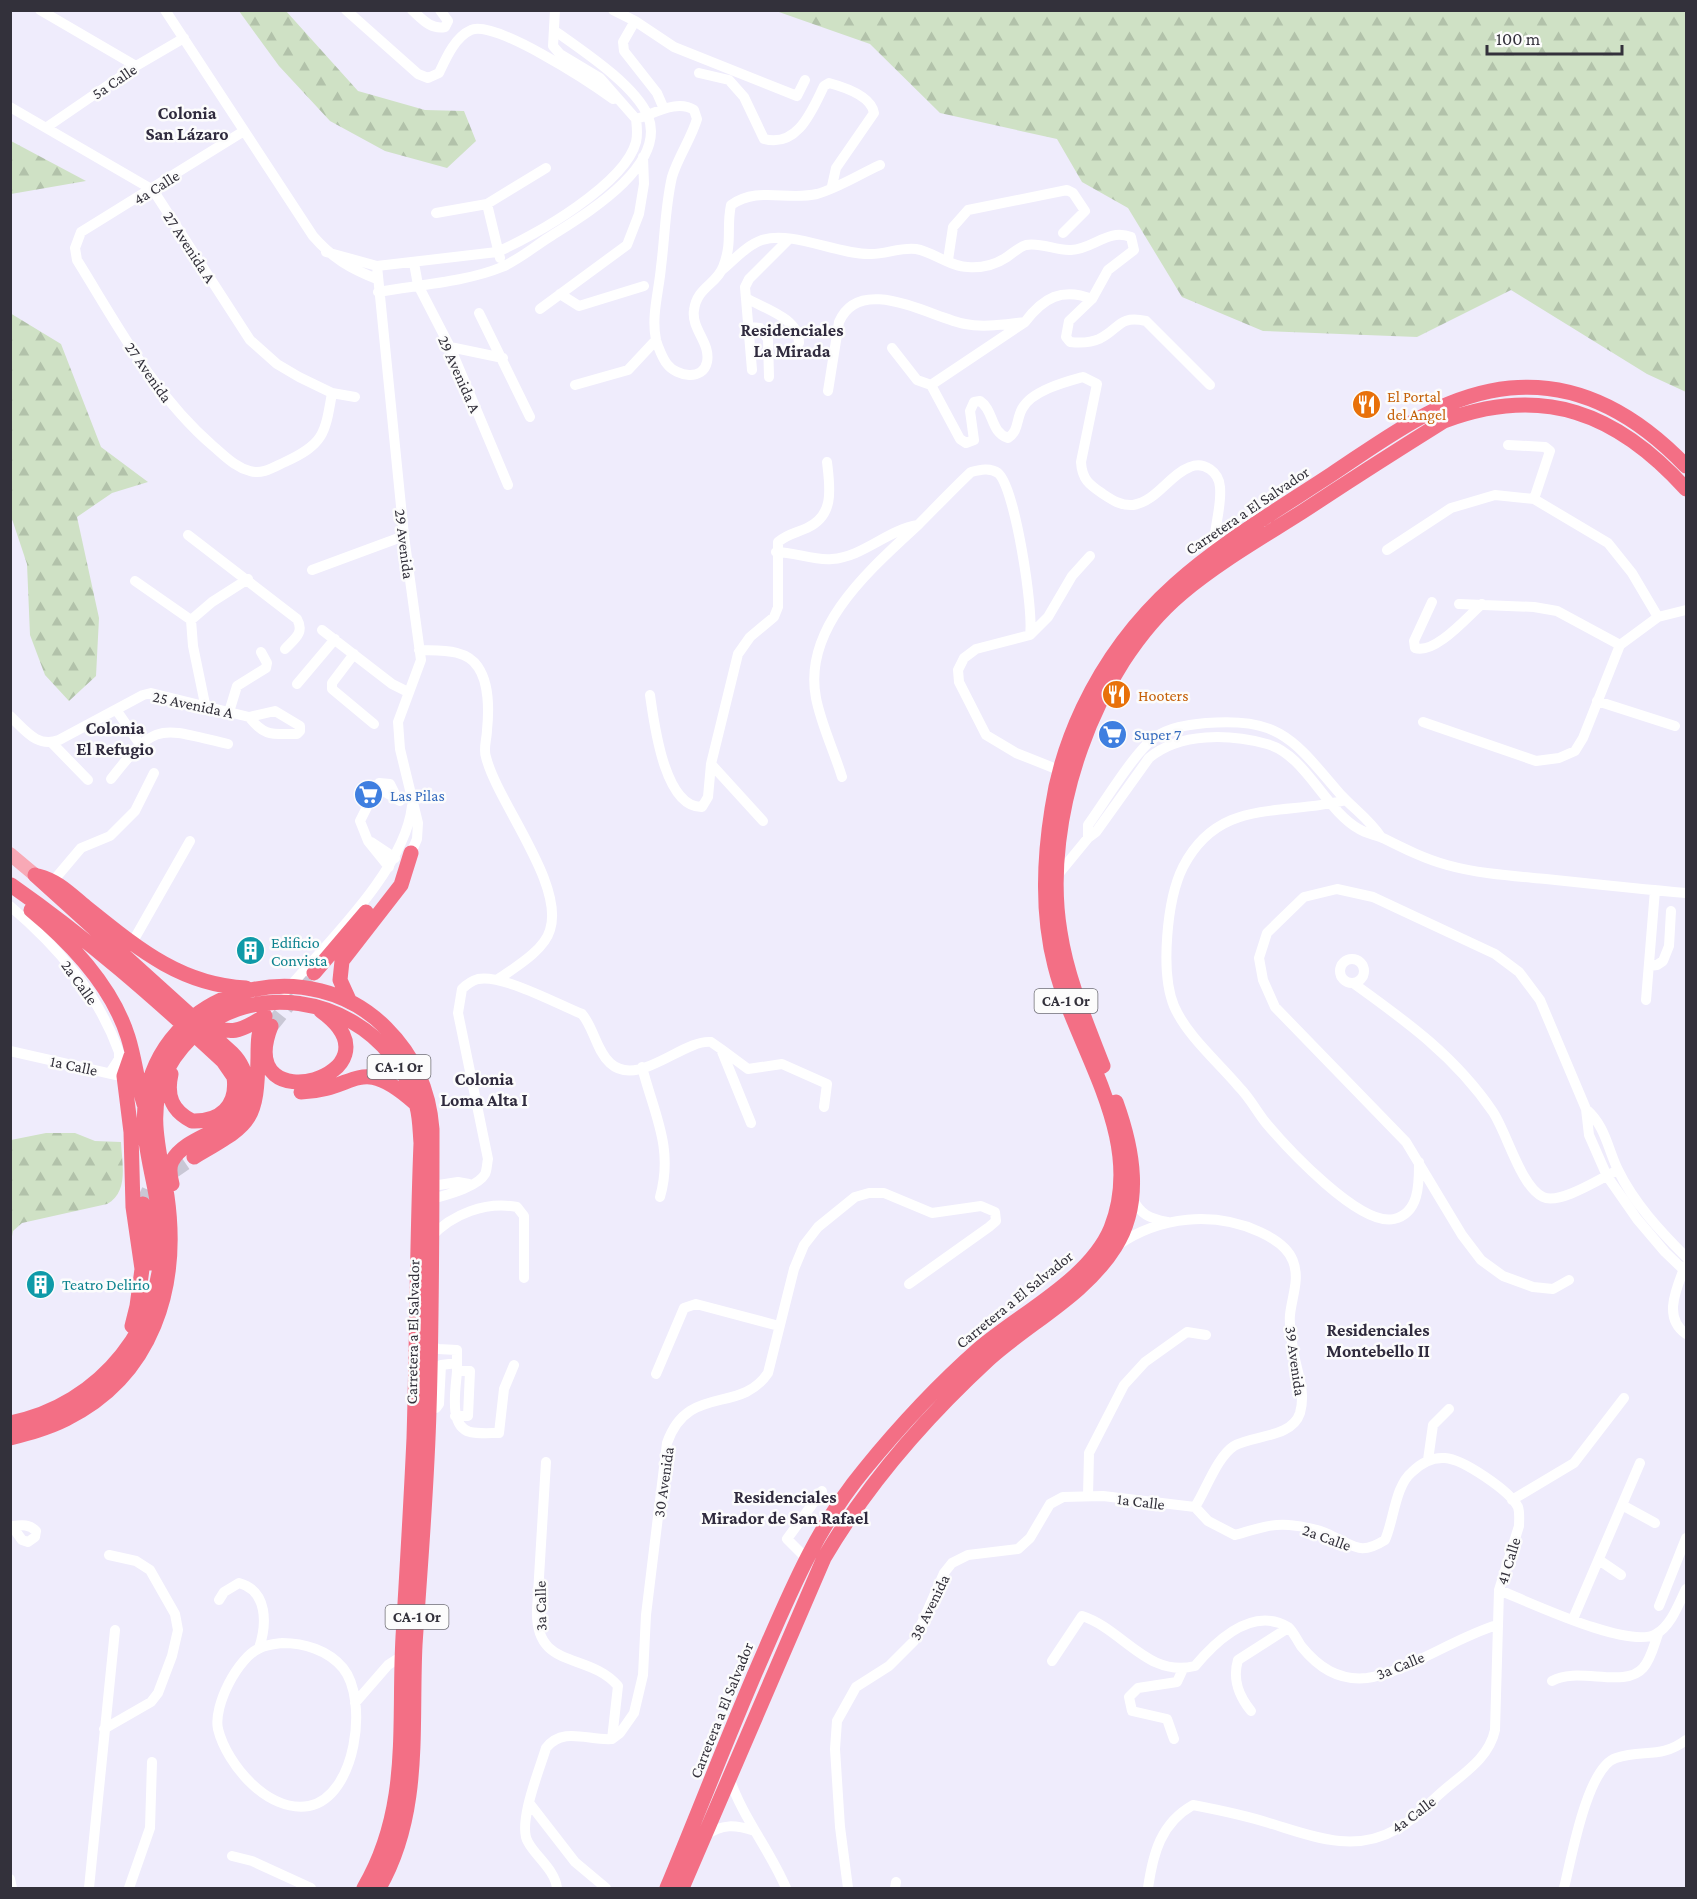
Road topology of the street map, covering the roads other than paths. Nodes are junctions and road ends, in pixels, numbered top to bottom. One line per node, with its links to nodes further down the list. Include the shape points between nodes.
1 (40, 10): 11 (street)
2 (165, 10): 10 (street)
3 (346, 10): 16 (street, via 418,74 428,78 439,73 451,48 469,30 489,28 556,63)
4 (412, 10): 5 (street, via 439,28 448,21)
5 (440, 10)
6 (555, 10): 9 (street)
7 (613, 10): 8 (street)
8 (636, 21): 13 (street, via 674,47 797,96); 15 (street, via 623,42 624,51 657,93)
9 (555, 31): 16 (street, via 553,42 560,54 600,78); 17 (street, via 615,75)
10 (184, 38): 11 (street, 5a Calle); 19 (street)
11 (136, 66): 18 (street, 5a Calle)
12 (699, 73): 23 (street, via 729,80 744,97 764,139 772,141 803,126 829,83 870,103 874,113 837,168)
13 (805, 80)
14 (10, 107): 18 (street, 27 Avenida A)
15 (664, 109): 17 (street); 48 (street, via 687,105 697,119 680,156 668,201)
16 (633, 115): 17 (street); 31 (street, via 636,144 617,174 593,196)
17 (648, 115): 20 (street, via 651,128)
18 (47, 127): 24 (street, 27 Avenida A)
19 (244, 131): 24 (street, 4a Calle); 30 (street)
20 (644, 157): 35 (street, via 618,190 602,203); 41 (street, via 639,214 627,245)
21 (880, 165): 23 (street)
22 (546, 168): 25 (street)
23 (832, 186): 36 (street, via 801,196 754,194 731,205 731,237)
24 (153, 189): 29 (street, 4a Calle, via 81,232); 59 (street, 27 Avenida A, via 250,340 277,364)
25 (487, 204): 26 (street); 31 (street)
26 (436, 213)
27 (1063, 233): 32 (street, via 1085,211 1067,190 968,210 953,227)
28 (788, 240): 32 (street, via 843,252 872,254 916,249); 36 (street, via 764,239); 42 (street, via 749,279)
29 (75, 248): 59 (street, 27 Avenida, via 77,260 151,380 190,426 235,465 252,472 265,471 310,450 328,418)
30 (326, 252): 34 (street); 37 (street, via 349,269)
31 (497, 252): 33 (street); 35 (street)
32 (948, 260): 43 (street, via 965,268 986,267 1023,246 1071,250 1084,248 1110,234 1131,237 1134,250 1108,270)
33 (414, 263): 34 (street); 38 (street, 29 Avenida A)
34 (377, 266): 37 (street, 29 Avenida)
35 (504, 266): 38 (street)
36 (722, 270): 48 (street, via 699,292 693,313 708,349 707,364 698,374 689,376 668,365)
37 (377, 279): 40 (street, 29 Avenida)
38 (418, 285): 40 (street); 50 (street, 29 Avenida A)
39 (644, 286): 41 (street, via 579,306)
40 (378, 292): 70 (street, 29 Avenida)
41 (560, 294): 44 (street)
42 (746, 298): 47 (street); 49 (street, via 793,325 799,333)
43 (1092, 299): 46 (street, via 1078,293 1049,297); 57 (street, via 1069,321 1066,337 1070,342 1100,339 1117,324 1132,318 1146,321)
44 (540, 309)
45 (479, 314): 52 (street)
46 (1025, 322): 56 (street); 58 (street, via 965,324 884,300 854,303 843,312 839,322)
47 (749, 327): 53 (street); 54 (street, via 760,328 768,339)
48 (656, 340): 55 (street, via 628,370)
49 (799, 343)
50 (450, 347): 52 (street); 65 (street, 29 Avenida A)
51 (892, 348): 56 (street, via 917,380)
52 (503, 358): 61 (street)
53 (752, 370)
54 (769, 377)
55 (575, 385)
56 (931, 385): 72 (street, via 966,444 975,440 970,411 974,402 986,404 996,429 1008,438 1016,430 1022,408 1045,390 1083,377 1097,384 1081,474 1116,503 1133,505 1150,498 1190,467 1204,466 1215,473 1220,486)
57 (1210, 385)
58 (828, 391)
59 (332, 393): 60 (street, 27 Avenida A)
60 (355, 397)
61 (530, 417)
62 (1508, 445): 67 (street, via 1545,447 1550,451)
63 (827, 462): 73 (street, via 829,506 821,519 785,535)
64 (1686, 466): 72 (highway, Carretera a El Salvador / CA-1 Or, via 1656,437 1598,399 1546,389 1494,391 1467,396 1421,416)
65 (508, 485)
66 (1686, 489): 124 (highway, Carretera a El Salvador / CA-1 Or, via 1631,439 1572,411 1539,404 1504,404 1444,421 1224,560 1180,594 1155,620 1120,667 1097,709)
67 (1534, 499): 71 (street, via 1495,495 1450,508); 82 (street, via 1608,543 1632,573)
68 (918, 525): 73 (street, via 903,527 831,560); 85 (street, via 971,472 984,469 997,473 1017,526 1033,619); 117 (street, via 843,602 824,637 815,671 816,698)
69 (188, 535): 76 (street)
70 (404, 536): 75 (street); 89 (street, 29 Avenida)
71 (1387, 550)
72 (1214, 551): 115 (highway, Carretera a El Salvador / CA-1 Or, via 1168,589 1119,644 1087,700)
73 (776, 552): 112 (street, via 778,607 774,617 738,654)
74 (1090, 556): 85 (street, via 1072,576 1048,617)
75 (312, 570)
76 (248, 579): 83 (street); 88 (street, via 299,622 300,634)
77 (135, 581): 83 (street)
78 (1432, 602): 80 (street, via 1413,645 1420,650 1434,646)
79 (1459, 604): 80 (street)
80 (1482, 604): 87 (street, via 1557,611)
81 (1686, 610): 82 (street)
82 (1658, 617): 87 (street)
83 (191, 620): 96 (street)
84 (322, 630): 86 (street)
85 (1030, 634): 115 (street, via 970,652 957,670 959,682 987,735 1016,753)
86 (335, 639): 91 (street); 92 (street)
87 (1620, 645): 95 (street)
88 (285, 649)
89 (419, 650): 93 (street, 29 Avenida, via 420,666); 142 (street, via 458,653 478,666 486,689 486,758 500,793 530,845 549,896 551,930 544,942)
90 (261, 652): 98 (street, via 266,668 237,686)
91 (354, 654): 93 (street); 102 (street, via 332,683 332,689)
92 (297, 684)
93 (408, 692): 121 (street, 29 Avenida, via 398,734)
94 (650, 695): 112 (street, via 659,747 671,782 696,807 702,807 708,797)
95 (1597, 701): 101 (street, via 1575,751 1559,759 1536,761); 104 (street)
96 (205, 704): 97 (street, 25 Avenida A, via 151,693); 98 (street, 25 Avenida A)
97 (117, 711): 107 (street, 25 Avenida A); 108 (street)
98 (229, 712): 100 (street, 25 Avenida A)
99 (10, 716): 107 (street)
100 (249, 717)
101 (1423, 722)
102 (374, 724)
103 (1197, 724): 105 (street, via 1173,728); 106 (street); 111 (street, via 1260,724 1298,744)
104 (1675, 726)
105 (1153, 739): 110 (street); 113 (street)
106 (1200, 739): 110 (street); 114 (street, via 1240,738 1270,745 1285,753)
107 (46, 743): 119 (street)
108 (139, 743): 109 (street, via 166,731); 118 (street)
109 (228, 744)
110 (1159, 749): 113 (street)
111 (1309, 758): 114 (street); 120 (street)
112 (711, 764): 123 (street)
113 (1136, 767): 131 (street, via 1096,832)
114 (1299, 768): 122 (street)
115 (1059, 770): 124 (highway, via 1067,779); 203 (highway, Carretera a El Salvador / CA-1 Or, via 1048,840 1049,933 1061,990 1116,1133 1120,1187 1110,1230 1101,1246 1072,1277 977,1351 896,1434 845,1494)
116 (154, 773): 132 (street, via 135,811 110,836 81,848)
117 (842, 777)
118 (111, 779)
119 (88, 780)
120 (1346, 800): 122 (street); 125 (street, via 1369,819)
121 (412, 803): 127 (street, 29 Avenida, via 418,831); 129 (street, 29 Avenida, via 405,838); 129 (street, via 398,800 390,784 383,782 375,786 360,822 368,841)
122 (1332, 804): 125 (street, via 1359,829); 162 (street, via 1252,812 1222,824 1200,842 1182,870 1175,891 1167,956 1170,993 1189,1030 1265,1122 1302,1162 1344,1198 1382,1219 1404,1215 1417,1198)
123 (764, 821)
124 (1062, 821): 131 (highway, Carretera a El Salvador / CA-1 Or)
125 (1382, 837): 134 (street, via 1450,866)
126 (190, 841): 138 (street)
127 (411, 853): 140 (highway, via 390,884); 146 (highway, via 401,885 342,961 340,981)
128 (14, 862): 130 (main road)
129 (392, 862): 149 (street, 29 Avenida)
130 (35, 875): 132 (highway); 141 (highway)
131 (1056, 877): 167 (highway, Carretera a El Salvador / CA-1 Or, via 1060,931 1073,989 1125,1125 1131,1152)
132 (54, 880): 138 (highway)
133 (11, 885): 150 (highway, via 123,970 223,1061 235,1085 231,1103 222,1115 192,1121 177,1111 168,1092); 155 (highway, via 23,903 53,928 92,973 120,1020 132,1053)
134 (1655, 890): 135 (street); 139 (street)
135 (1686, 893)
136 (10, 906): 155 (street, 2a Calle, via 70,965 96,1001)
137 (1671, 911): 139 (street, via 1666,954 1657,965)
138 (132, 943): 144 (highway, via 172,969 205,983)
139 (1649, 966): 145 (street)
140 (314, 973)
141 (150, 980): 149 (highway, via 183,998 222,1030); 170 (highway, via 232,1053 242,1066 246,1082 245,1099 238,1115 180,1151 172,1161 176,1208)
142 (497, 980): 154 (street, via 582,1014 610,1064 626,1070); 165 (street, via 480,978 470,982 462,989 459,1004 488,1159 485,1174 461,1191)
143 (1353, 983): 164 (street, via 1415,1027 1477,1089 1497,1118 1532,1190 1545,1198 1560,1199)
144 (258, 988): 146 (highway, Carretera a El Salvador / CA-1 Or, via 291,984 328,992); 148 (highway, Carretera a El Salvador / CA-1 Or)
145 (1646, 1000)
146 (350, 1002): 165 (highway, Carretera a El Salvador / CA-1 Or, via 374,1016 418,1071 431,1117)
147 (313, 1005): 148 (highway, Carretera a El Salvador / CA-1 Or, via 279,1001); 149 (highway, via 336,1024 344,1042 341,1062 322,1078 294,1083 277,1075 266,1050); 156 (highway, Carretera a El Salvador / CA-1 Or, via 341,1014 376,1040 404,1075)
148 (220, 1009): 150 (highway, Carretera a El Salvador / CA-1 Or, via 191,1021)
149 (268, 1021): 153 (highway, via 259,1031)
150 (176, 1049): 157 (highway, CA-1 Or, via 153,1072); 170 (highway, CA-1 Or, via 163,1078 155,1117)
151 (721, 1049): 154 (street, via 702,1041 662,1062); 158 (street, via 748,1069 782,1064 827,1084); 160 (street)
152 (10, 1051): 155 (street, 1a Calle)
153 (258, 1054): 156 (highway, via 266,1074 281,1087 308,1092 356,1077 376,1077 394,1085); 161 (highway, via 256,1093 249,1119 242,1128)
154 (642, 1067): 166 (street, via 666,1150)
155 (124, 1076): 157 (highway); 183 (highway, via 131,1132 133,1207 142,1269 137,1306)
156 (417, 1105): 218 (highway, Carretera a El Salvador / CA-1 Or, via 421,1143 414,1438)
157 (144, 1107): 178 (highway, CA-1 Or, via 144,1132 161,1230)
158 (824, 1107)
159 (1586, 1109): 162 (street, via 1540,1000 1519,972 1495,954 1373,897 1337,889 1304,897 1267,933 1258,958 1263,980 1275,1007 1372,1105); 163 (street, via 1599,1121); 164 (street, via 1589,1135)
160 (751, 1123)
161 (194, 1157)
162 (1419, 1161): 176 (street, via 1470,1248 1491,1269 1518,1283 1546,1289 1557,1288)
163 (1618, 1170): 164 (street); 173 (street, via 1645,1213)
164 (1606, 1176): 174 (street, via 1637,1219)
165 (432, 1192): 171 (highway, Carretera a El Salvador / CA-1 Or)
166 (660, 1197)
167 (1132, 1198): 169 (street, 39 Avenida, via 1139,1212); 172 (highway, Carretera a El Salvador / CA-1 Or)
168 (143, 1204): 178 (highway)
169 (1170, 1222): 172 (street, 39 Avenida, via 1143,1229); 199 (street, 39 Avenida, via 1213,1219 1239,1223 1275,1239 1292,1258 1297,1274 1290,1317 1304,1393 1300,1413 1287,1429 1244,1441 1224,1454)
170 (171, 1236): 191 (highway, CA-1 Or, via 171,1264 163,1303 151,1336 138,1356 93,1403 51,1426)
171 (431, 1237): 175 (street, via 453,1216 500,1205 518,1207 524,1216); 182 (highway, Carretera a El Salvador / CA-1 Or)
172 (1116, 1247): 216 (highway, Carretera a El Salvador / CA-1 Or, via 1063,1302 989,1359 889,1462 846,1520 824,1558)
173 (1686, 1257)
174 (1686, 1268): 180 (street, via 1672,1301 1674,1317)
175 (524, 1278)
176 (1569, 1280)
177 (909, 1284): 179 (street, 30 Avenida, via 989,1227 996,1221 995,1212 981,1206 932,1213 884,1193 855,1197 818,1227 804,1245)
178 (153, 1294): 183 (highway, CA-1 Or)
179 (779, 1326): 187 (street, via 688,1304); 227 (street, 30 Avenida, via 768,1372 760,1383 744,1394 701,1403 672,1428 646,1615 643,1675 634,1713)
180 (1686, 1334)
181 (1206, 1335): 196 (street, via 1187,1332 1144,1362 1124,1385 1089,1453)
182 (429, 1345): 185 (highway, Carretera a El Salvador / CA-1 Or); 186 (street, via 457,1350)
183 (122, 1355): 190 (highway, CA-1 Or, via 78,1397 51,1412)
184 (514, 1365): 186 (street, via 504,1389 501,1432 468,1432 461,1426 455,1416)
185 (435, 1366): 186 (street); 243 (highway, Carretera a El Salvador / CA-1 Or, via 429,1408 415,1647 411,1787 402,1839)
186 (457, 1367)
187 (656, 1374)
188 (1624, 1398): 197 (street, via 1574,1463)
189 (1449, 1409): 192 (street, via 1432,1425)
190 (10, 1423)
191 (10, 1438)
192 (1428, 1460): 197 (street, via 1447,1458 1462,1463); 199 (street, 2a Calle, via 1410,1473 1402,1485 1385,1540 1372,1548 1354,1548 1335,1537 1291,1525 1276,1524 1235,1535 1208,1521)
193 (546, 1462): 227 (street, 3a Calle, via 538,1633 547,1649 609,1676 618,1686)
194 (1640, 1463): 198 (street)
195 (822, 1491): 203 (street, via 787,1539)
196 (1088, 1496): 199 (street, 1a Calle); 236 (street, 38 Avenida, via 1063,1497 1050,1504 1030,1538 1018,1549 968,1555 952,1563 944,1573 920,1633 904,1654 856,1687 837,1720 835,1734)
197 (1512, 1500): 208 (street, 41 Calle, via 1518,1507 1519,1526)
198 (1622, 1505): 200 (street); 204 (street)
199 (1195, 1507)
200 (1655, 1523)
201 (1686, 1538): 210 (street)
202 (109, 1555): 226 (street, via 136,1561 150,1570 175,1614 178,1630 158,1693 151,1702)
203 (805, 1557): 206 (highway, Carretera a El Salvador / CA-1 Or)
204 (1599, 1560): 205 (street); 211 (street)
205 (1621, 1575)
206 (794, 1581): 216 (highway, via 777,1637 780,1644); 219 (highway, Carretera a El Salvador / CA-1 Or)
207 (1686, 1589): 215 (street)
208 (1499, 1590): 211 (street); 212 (street, 41 Calle)
209 (219, 1600): 217 (street, via 239,1583 250,1586 258,1596 265,1620)
210 (1659, 1606)
211 (1573, 1619): 215 (street, via 1624,1637 1647,1638)
212 (1497, 1624): 213 (street, 3a Calle, via 1391,1671 1366,1678 1337,1676 1313,1661); 251 (street, 4a Calle, via 1495,1730 1491,1746 1473,1767 1397,1829 1365,1841 1339,1843 1232,1812 1193,1805 1176,1815 1165,1830)
213 (1288, 1628): 221 (street, via 1252,1622 1216,1641 1195,1666); 224 (street, via 1238,1660 1236,1681 1241,1699)
214 (115, 1630): 226 (street)
215 (1658, 1634): 222 (street, via 1639,1673 1616,1677 1560,1676)
216 (789, 1644): 225 (highway, Carretera a El Salvador / CA-1 Or)
217 (259, 1648): 223 (street, via 290,1643 315,1649 342,1668); 223 (street, via 232,1678 222,1698 218,1727 237,1768 270,1797 308,1806 328,1796 346,1772 355,1738)
218 (402, 1656): 223 (street, via 388,1665); 242 (highway, Carretera a El Salvador / CA-1 Or, via 400,1765 395,1807 385,1845)
219 (760, 1661): 225 (highway, via 767,1660 772,1666 757,1700); 246 (highway, Carretera a El Salvador / CA-1 Or)
220 (1052, 1661): 221 (street, via 1082,1616 1158,1664 1173,1670)
221 (1184, 1669): 228 (street, via 1177,1682 1138,1688 1129,1697 1132,1711 1137,1714 1167,1719)
222 (1552, 1682)
223 (355, 1703)
224 (1251, 1711)
225 (759, 1712): 231 (highway, Carretera a El Salvador / CA-1 Or)
226 (104, 1729): 239 (street)
227 (612, 1739): 232 (street, via 569,1736 553,1740 546,1748)
228 (1174, 1739)
229 (1686, 1740): 252 (street, via 1668,1752 1606,1762 1586,1806)
230 (152, 1762): 240 (street, via 150,1828)
231 (729, 1777): 233 (street); 234 (highway, Carretera a El Salvador / CA-1 Or)
232 (530, 1804): 244 (street, via 526,1838 555,1879); 245 (street, via 575,1862)
233 (755, 1831): 234 (street, via 723,1826); 248 (street, via 771,1854)
234 (703, 1838): 247 (highway, Carretera a El Salvador / CA-1 Or)
235 (232, 1856): 241 (street)
236 (846, 1872): 249 (street, 38 Avenida); 250 (street)
237 (10, 1880): 238 (street)
238 (12, 1888)
239 (89, 1888)
240 (129, 1888)
241 (311, 1888)
242 (364, 1888)
243 (380, 1888)
244 (557, 1888)
245 (606, 1888)
246 (667, 1888)
247 (682, 1888)
248 (786, 1888)
249 (848, 1888)
250 (856, 1888)
251 (1149, 1888)
252 (1564, 1888)

